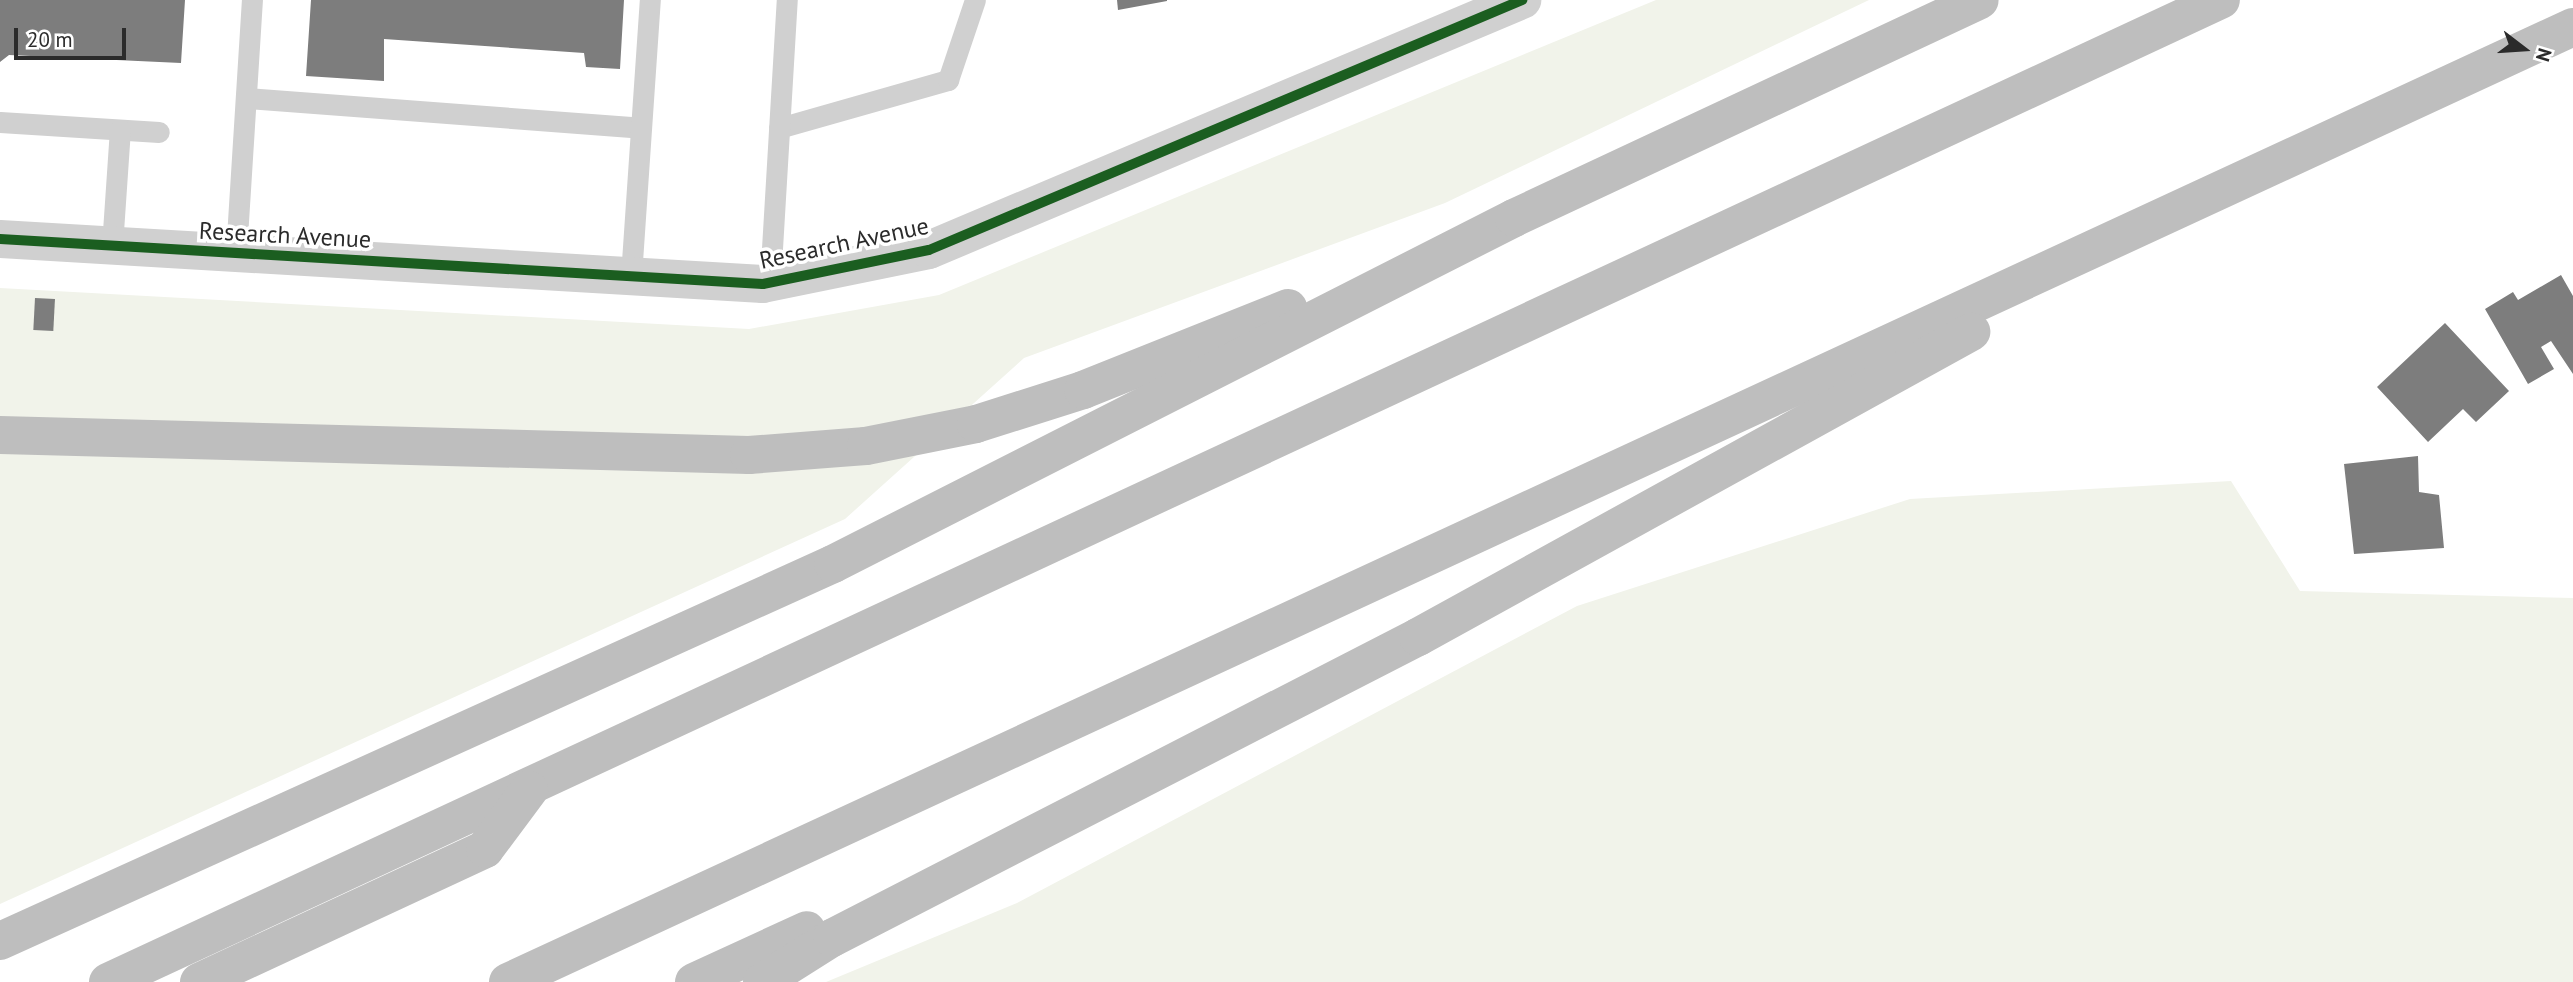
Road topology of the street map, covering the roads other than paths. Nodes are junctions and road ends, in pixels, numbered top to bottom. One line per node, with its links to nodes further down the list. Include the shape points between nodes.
1 (252, 0): 9 (lane)
2 (650, 0): 11 (lane)
3 (787, 0): 12 (lane)
4 (975, 0): 12 (lane, via 948,80)
5 (1522, 0): 21 (street, Research Avenue, via 929,250)
6 (1980, 0): 16 (highway)
7 (2221, 0): 24 (highway)
8 (2573, 27): 15 (highway)
9 (246, 98): 11 (lane); 19 (lane)
10 (0, 122): 13 (lane)
11 (641, 128): 20 (lane)
12 (779, 128): 21 (lane)
13 (120, 130): 14 (lane); 18 (lane)
14 (159, 132)
15 (2258, 174): 23 (highway, via 1418,637); 28 (highway)
16 (1514, 218): 22 (highway, via 1083,390 976,424 866,446 750,455); 25 (highway, via 833,564)
17 (0, 239): 18 (street, Research Avenue)
18 (112, 246): 19 (street, Research Avenue)
19 (236, 253): 20 (street, Research Avenue)
20 (631, 276): 21 (street, Research Avenue)
21 (770, 282)
22 (0, 435)
23 (1234, 732): 29 (highway); 30 (highway, via 832,937)
24 (533, 786): 26 (highway); 27 (highway, via 485,849)
25 (0, 941)
26 (108, 982)
27 (199, 982)
28 (508, 982)
29 (694, 982)
30 (762, 982)

